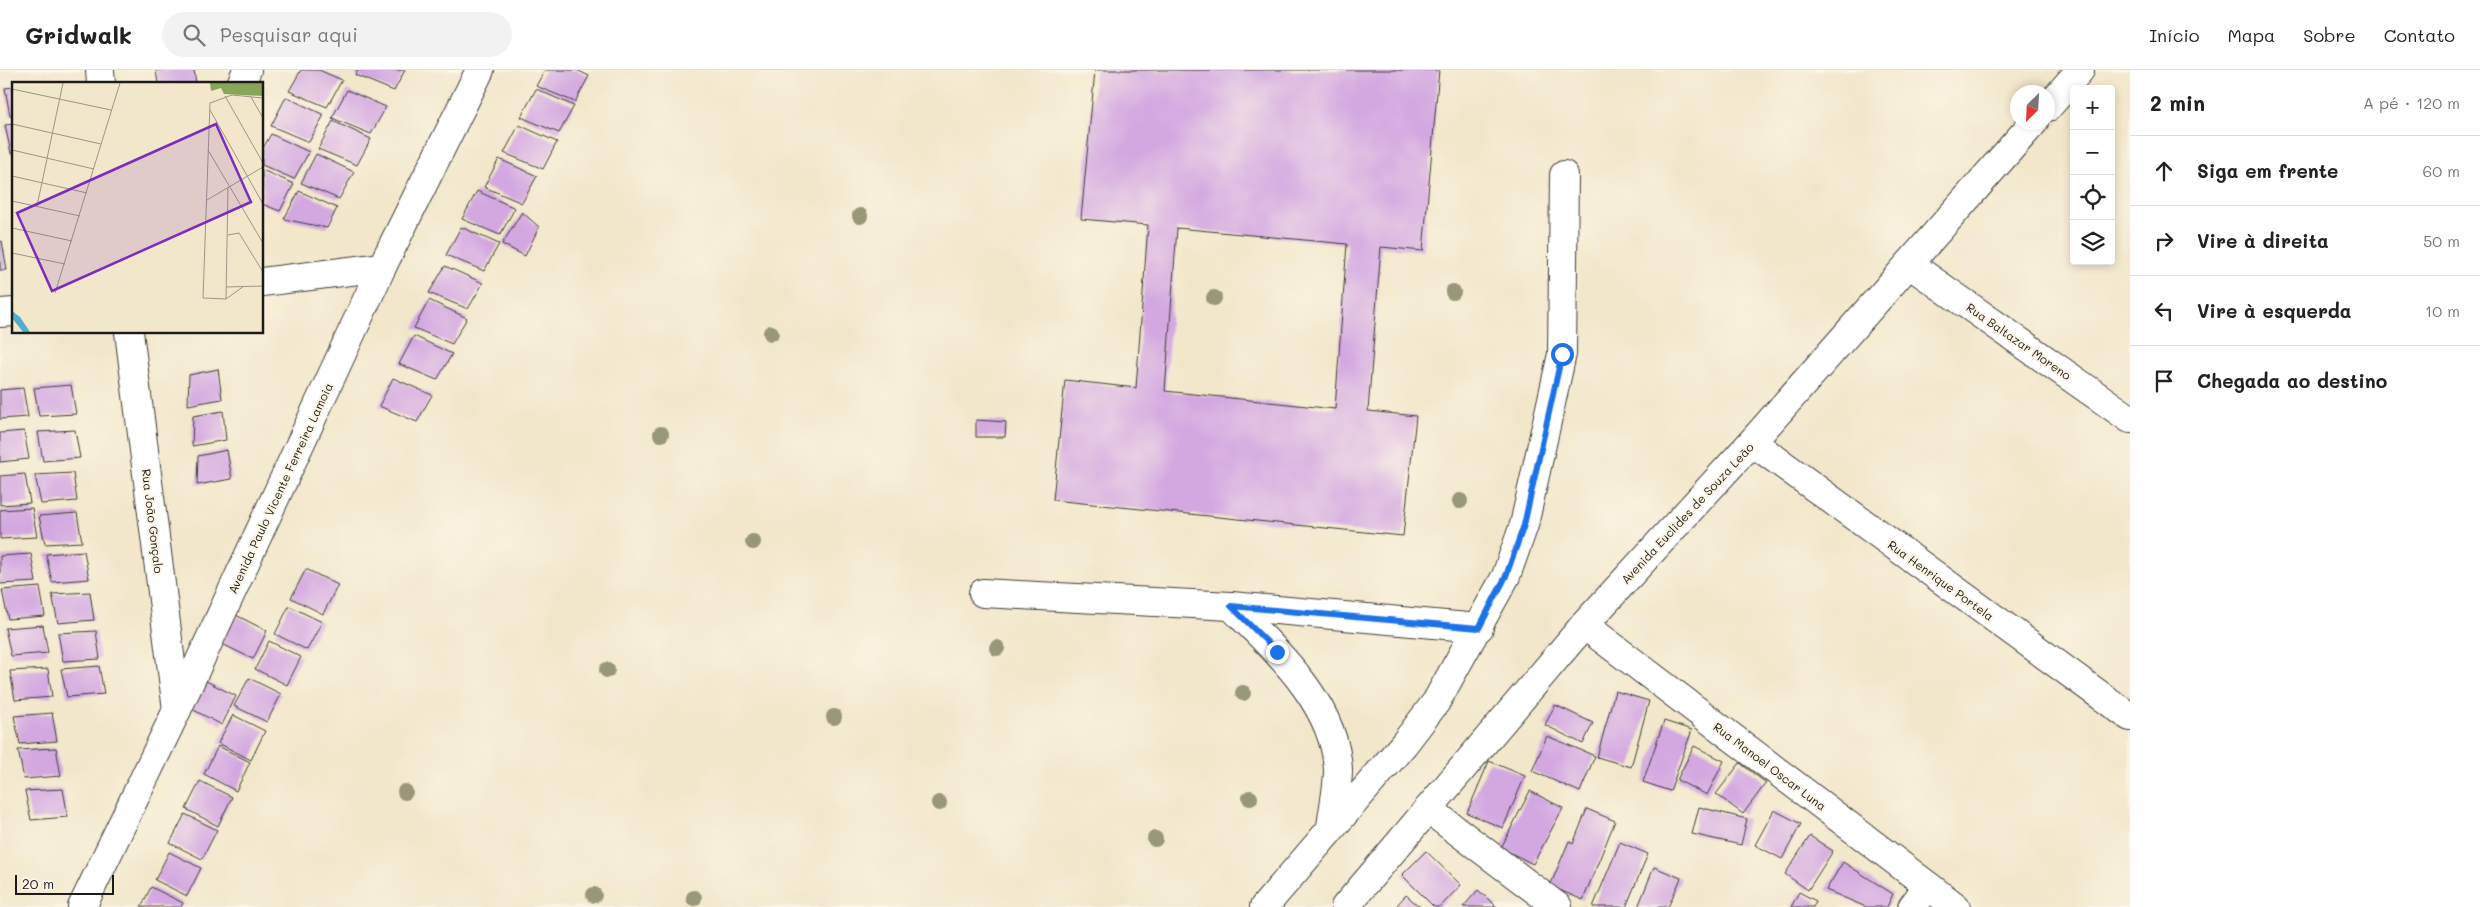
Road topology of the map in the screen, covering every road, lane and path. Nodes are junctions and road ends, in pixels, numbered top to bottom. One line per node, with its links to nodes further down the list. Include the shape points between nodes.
1 (247, 70): 4 (street)
2 (480, 70): 9 (street, Avenida Paulo Vicente Ferreira Lamoia)
3 (2080, 70): 5 (street)
4 (242, 82)
5 (2055, 99)
6 (2027, 130): 8 (street, Avenida Euclides de Souza Leão)
7 (1564, 175): 17 (street, via 1562,354 1524,525 1506,576)
8 (1909, 264): 12 (street, Rua Baltazar Moreno); 13 (street, Avenida Euclides de Souza Leão)
9 (382, 267): 10 (street); 18 (street, Avenida Paulo Vicente Ferreira Lamoia)
10 (264, 282)
11 (129, 334): 18 (street, Rua João Gonçalo)
12 (2130, 419)
13 (1752, 442): 16 (street, Avenida Euclides de Souza Leão); 19 (street, Rua Henrique Portela)
14 (983, 593): 15 (street)
15 (1231, 606): 17 (street); 21 (street, via 1306,685 1325,722 1338,770)
16 (1584, 625): 20 (street, Avenida Euclides de Souza Leão); 22 (street, Rua Manoel Oscar Luna)
17 (1479, 628): 21 (street, via 1436,702 1404,744)
18 (177, 710): 23 (street, Avenida Paulo Vicente Ferreira Lamoia)
19 (2130, 717)
20 (1428, 809): 25 (street, Avenida Euclides de Souza Leão); 26 (street)
21 (1331, 827): 24 (street)
22 (1920, 897): 27 (street, Rua Manoel Oscar Luna)
23 (82, 907)
24 (1264, 907)
25 (1345, 907)
26 (1558, 907)
27 (1956, 907)

